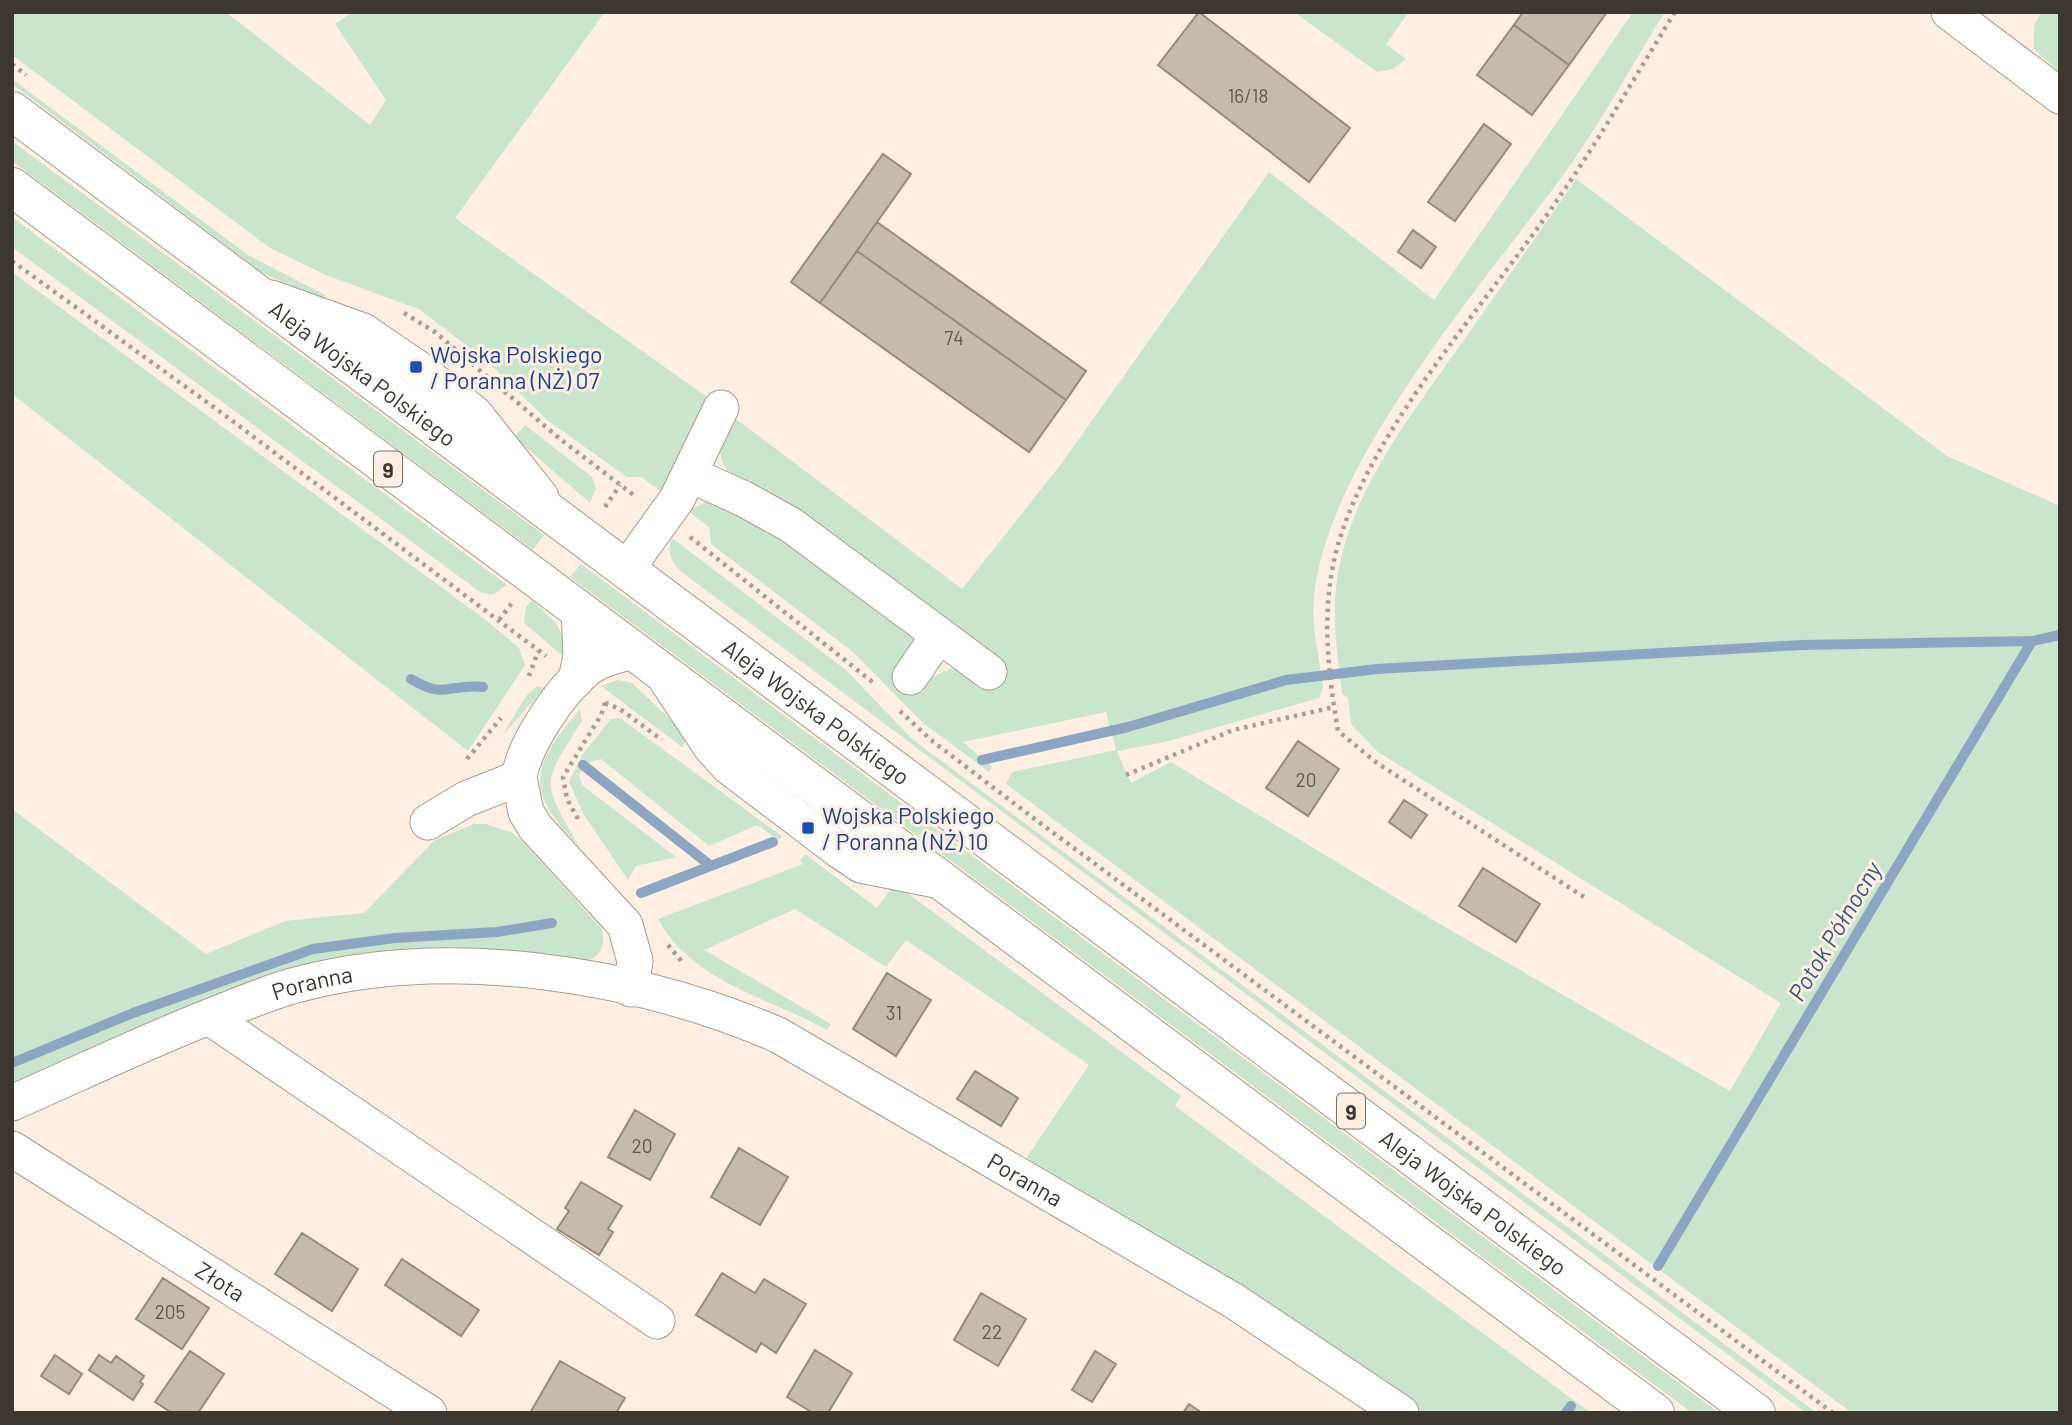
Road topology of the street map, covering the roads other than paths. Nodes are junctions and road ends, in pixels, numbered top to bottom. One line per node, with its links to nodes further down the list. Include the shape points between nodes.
1 (1949, 12): 2 (street)
2 (2060, 96)
3 (12, 111): 7 (main road, Aleja Wojska Polskiego / 9)
4 (12, 187): 8 (main road, 9)
5 (721, 408): 6 (street)
6 (691, 475): 7 (street); 9 (street, via 791,525)
7 (626, 570): 24 (main road, Aleja Wojska Polskiego / 9)
8 (579, 611): 10 (main road, 9); 12 (street)
9 (939, 635): 11 (street); 13 (street)
10 (647, 662): 12 (street, via 596,663); 23 (main road, 9)
11 (989, 672)
12 (588, 689): 14 (street, via 526,748)
13 (902, 691)
14 (519, 778): 15 (street, via 466,799); 16 (street, via 526,813 535,827 625,925 635,961)
15 (428, 822)
16 (631, 989): 17 (street, Poranna, via 565,975 478,967 410,967 358,971 294,985); 22 (street, Poranna, via 735,1016 778,1034 1234,1301)
17 (209, 1017): 18 (street, Poranna); 20 (street)
18 (12, 1103)
19 (12, 1149): 21 (street, Złota)
20 (657, 1321)
21 (429, 1413)
22 (1401, 1413)
23 (1655, 1413)
24 (1756, 1413)

